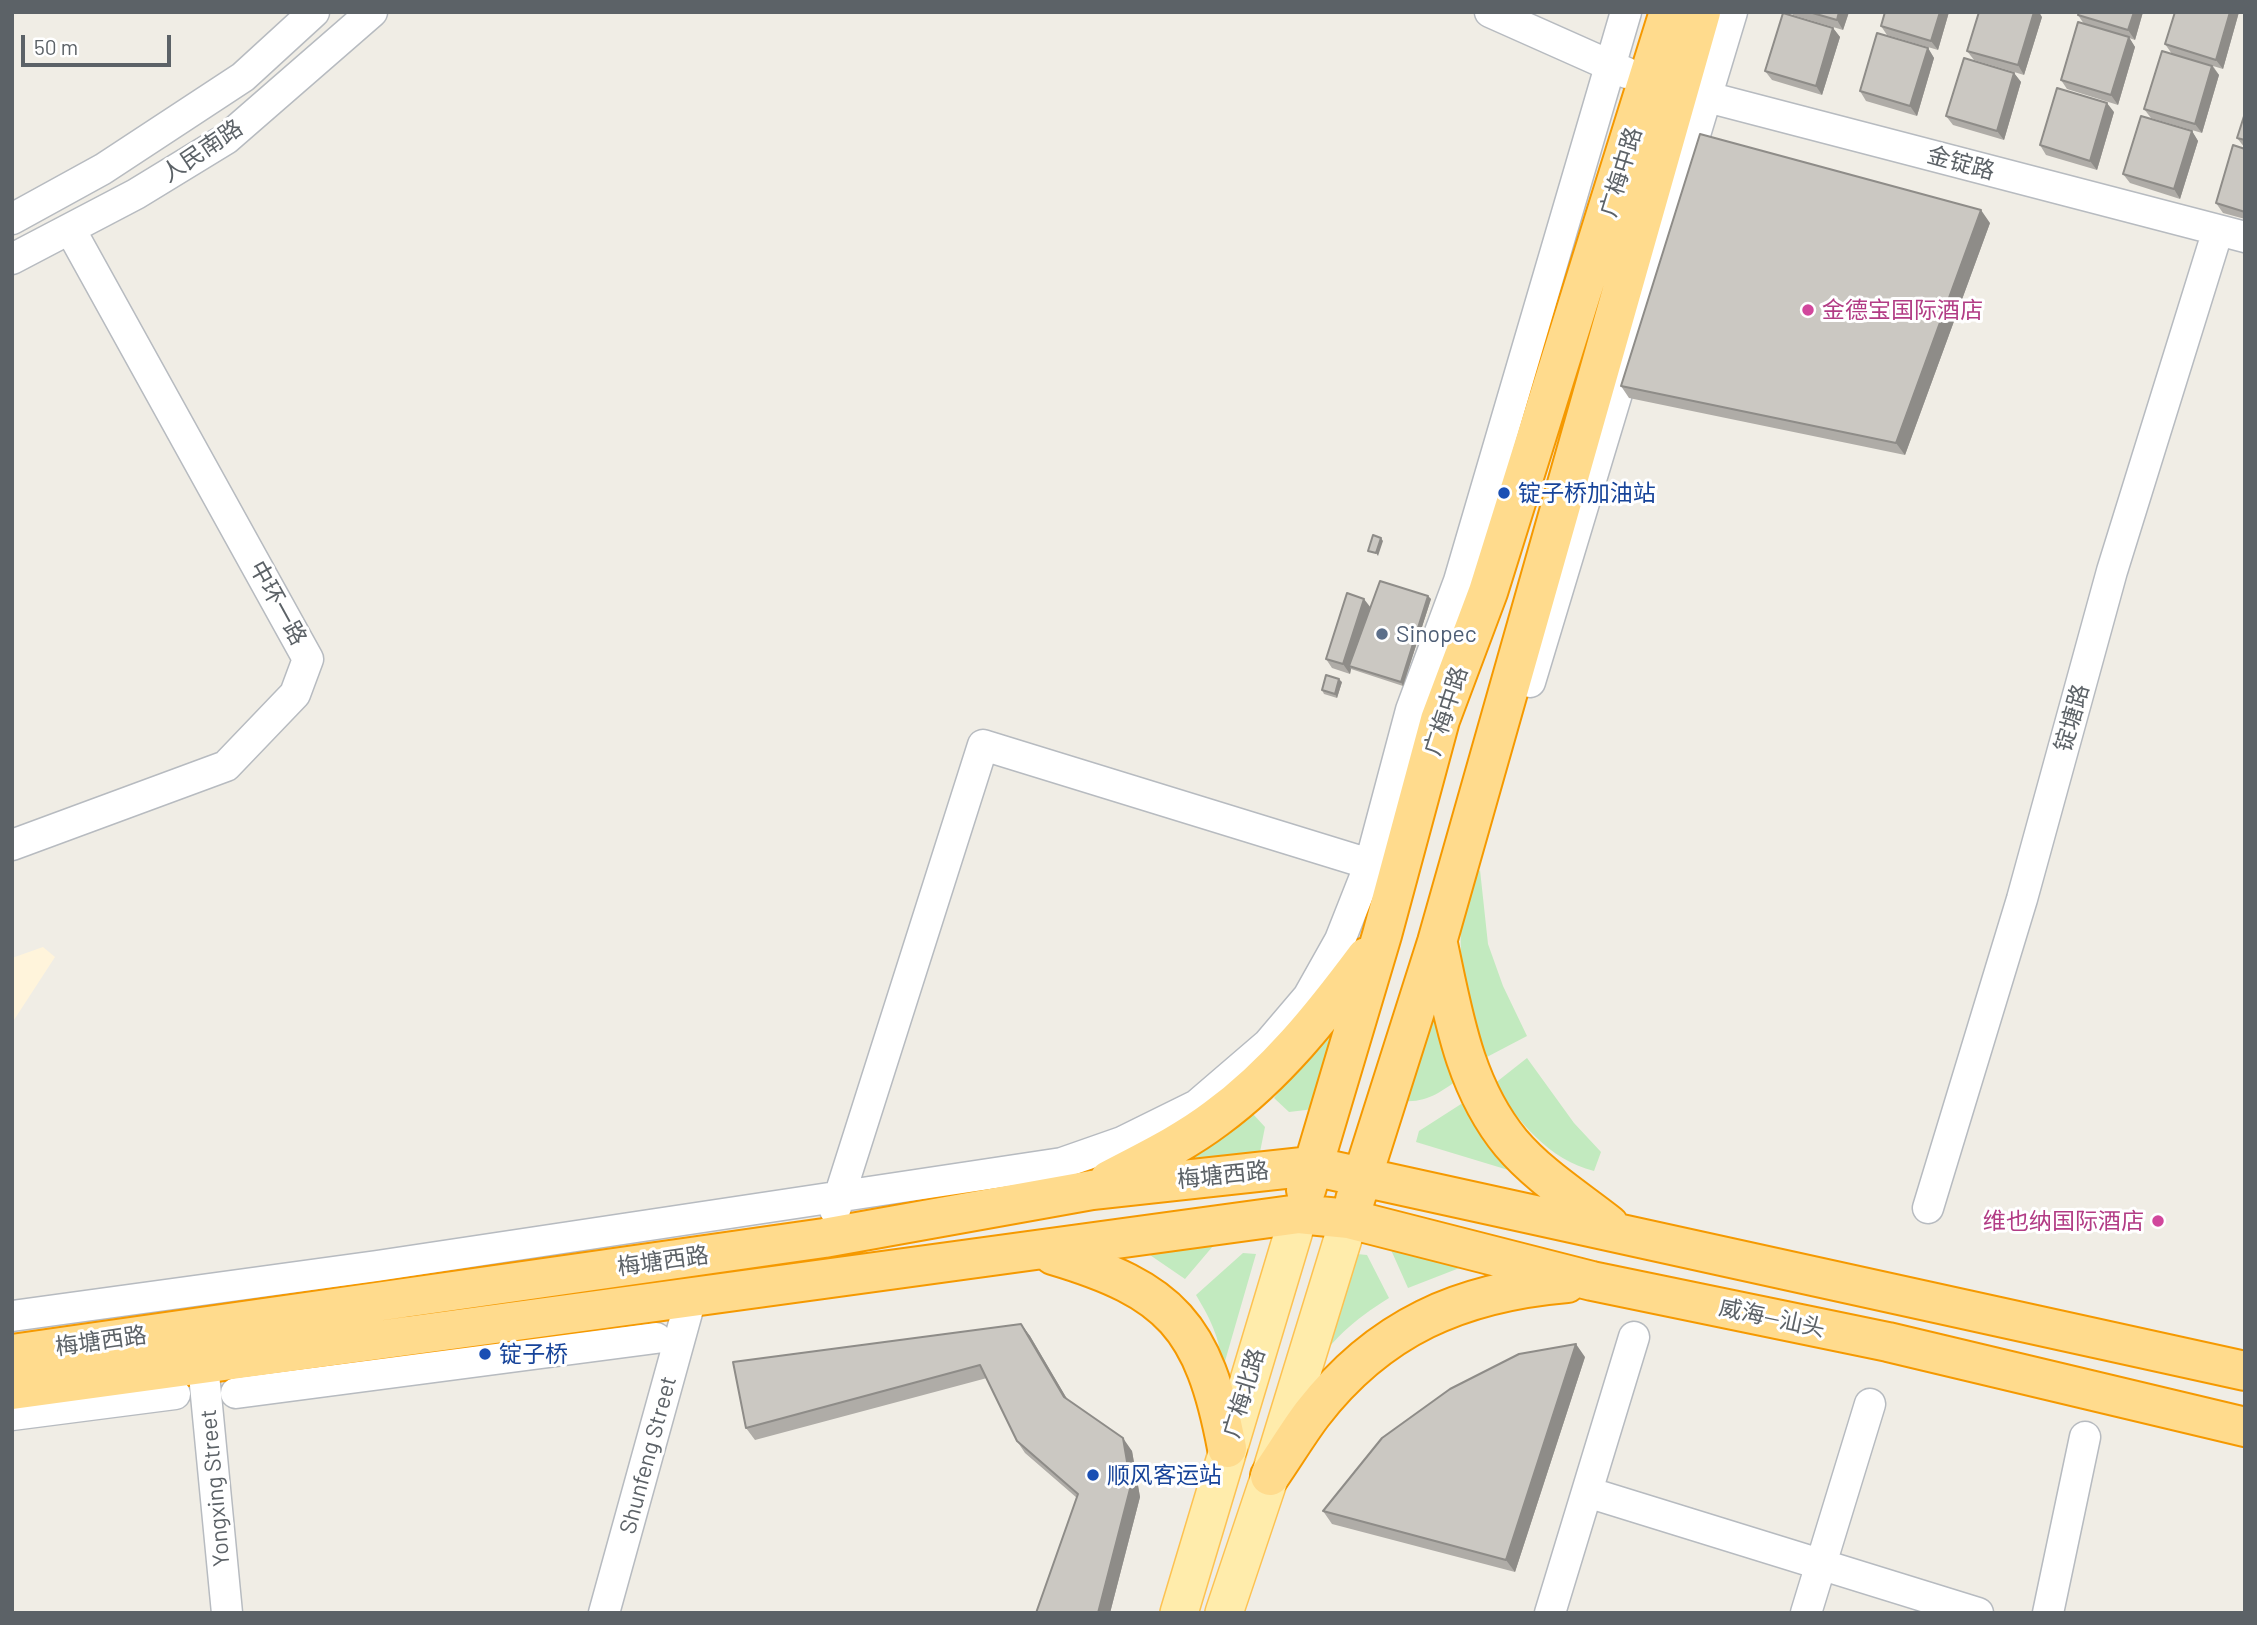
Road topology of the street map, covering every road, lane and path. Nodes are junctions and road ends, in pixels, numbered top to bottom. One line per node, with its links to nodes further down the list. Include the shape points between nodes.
1 (314, 12): 11 (street, 人民南路, via 243,78 103,169)
2 (372, 12): 12 (street, 人民南路, via 226,139)
3 (1490, 12): 9 (street)
4 (1532, 12): 9 (street)
5 (1626, 12): 9 (street)
6 (1669, 12): 10 (highway, 广梅中路)
7 (1700, 12): 10 (highway, 广梅中路)
8 (1732, 12): 10 (street)
9 (1614, 58): 10 (street, 金锭路); 16 (street, via 1459,580 1411,710)
10 (1671, 83): 13 (street, 金锭路); 16 (highway, 广梅中路); 18 (highway, 广梅中路)
11 (12, 219)
12 (69, 229): 14 (street, 人民南路); 15 (street, 中环一路, via 308,659 295,694 226,766)
13 (2231, 233): 25 (street, 锭塘路, via 2112,571 2021,899)
14 (12, 259)
15 (12, 845)
16 (1385, 869): 17 (highway, 广梅中路); 24 (street, via 1308,997 1268,1044 1197,1105 1122,1142 1062,1163); 24 (street, via 983,745)
17 (1382, 935): 19 (highway, 广梅中路); 23 (highway, via 1327,1010 1267,1074 1216,1118)
18 (1437, 942): 20 (highway, 广梅中路); 28 (highway, via 1463,1055 1482,1100 1512,1143 1551,1181)
19 (1358, 1017): 20 (highway); 21 (highway, 广梅中路)
20 (1408, 1034): 22 (highway, 广梅中路)
21 (1312, 1166): 22 (highway); 23 (highway, 梅塘西路); 26 (highway, 广梅中路)
22 (1363, 1177): 27 (highway, 广梅中路); 28 (highway)
23 (1092, 1190): 29 (highway, 梅塘西路)
24 (840, 1195): 29 (street); 33 (street)
25 (1928, 1208)
26 (1299, 1214): 27 (highway, 威海—汕头); 30 (highway, 梅塘西路); 46 (main road, 广梅北路)
27 (1349, 1219): 31 (highway, 威海—汕头); 47 (main road)
28 (1620, 1233): 38 (highway)
29 (824, 1238): 36 (highway, 梅塘西路)
30 (1040, 1251): 32 (highway, 梅塘西路); 46 (highway, via 1131,1283 1179,1320 1195,1342 1209,1375)
31 (1592, 1281): 44 (highway, 威海—汕头, via 1888,1342); 47 (highway, via 1523,1287 1463,1301 1410,1326 1356,1364 1313,1413)
32 (691, 1298): 37 (highway, 梅塘西路); 52 (street, Shunfeng Street)
33 (12, 1316)
34 (1634, 1337): 48 (street)
35 (656, 1338): 40 (street)
36 (12, 1354)
37 (203, 1364): 39 (highway, 梅塘西路); 51 (street, Yongxing Street)
38 (2245, 1371)
39 (12, 1390)
40 (236, 1392)
41 (175, 1394): 43 (street)
42 (1870, 1404): 49 (street)
43 (12, 1415)
44 (2245, 1427)
45 (2085, 1437): 59 (street)
46 (1227, 1448): 50 (main road, 广梅北路)
47 (1270, 1476): 55 (main road)
48 (1587, 1492): 49 (street); 56 (street)
49 (1822, 1562): 57 (street); 58 (street)
50 (1193, 1568): 53 (street); 54 (main road, 广梅北路)
51 (227, 1613)
52 (604, 1613)
53 (1166, 1613)
54 (1179, 1613)
55 (1224, 1613)
56 (1550, 1613)
57 (1806, 1613)
58 (1978, 1613)
59 (2048, 1613)

